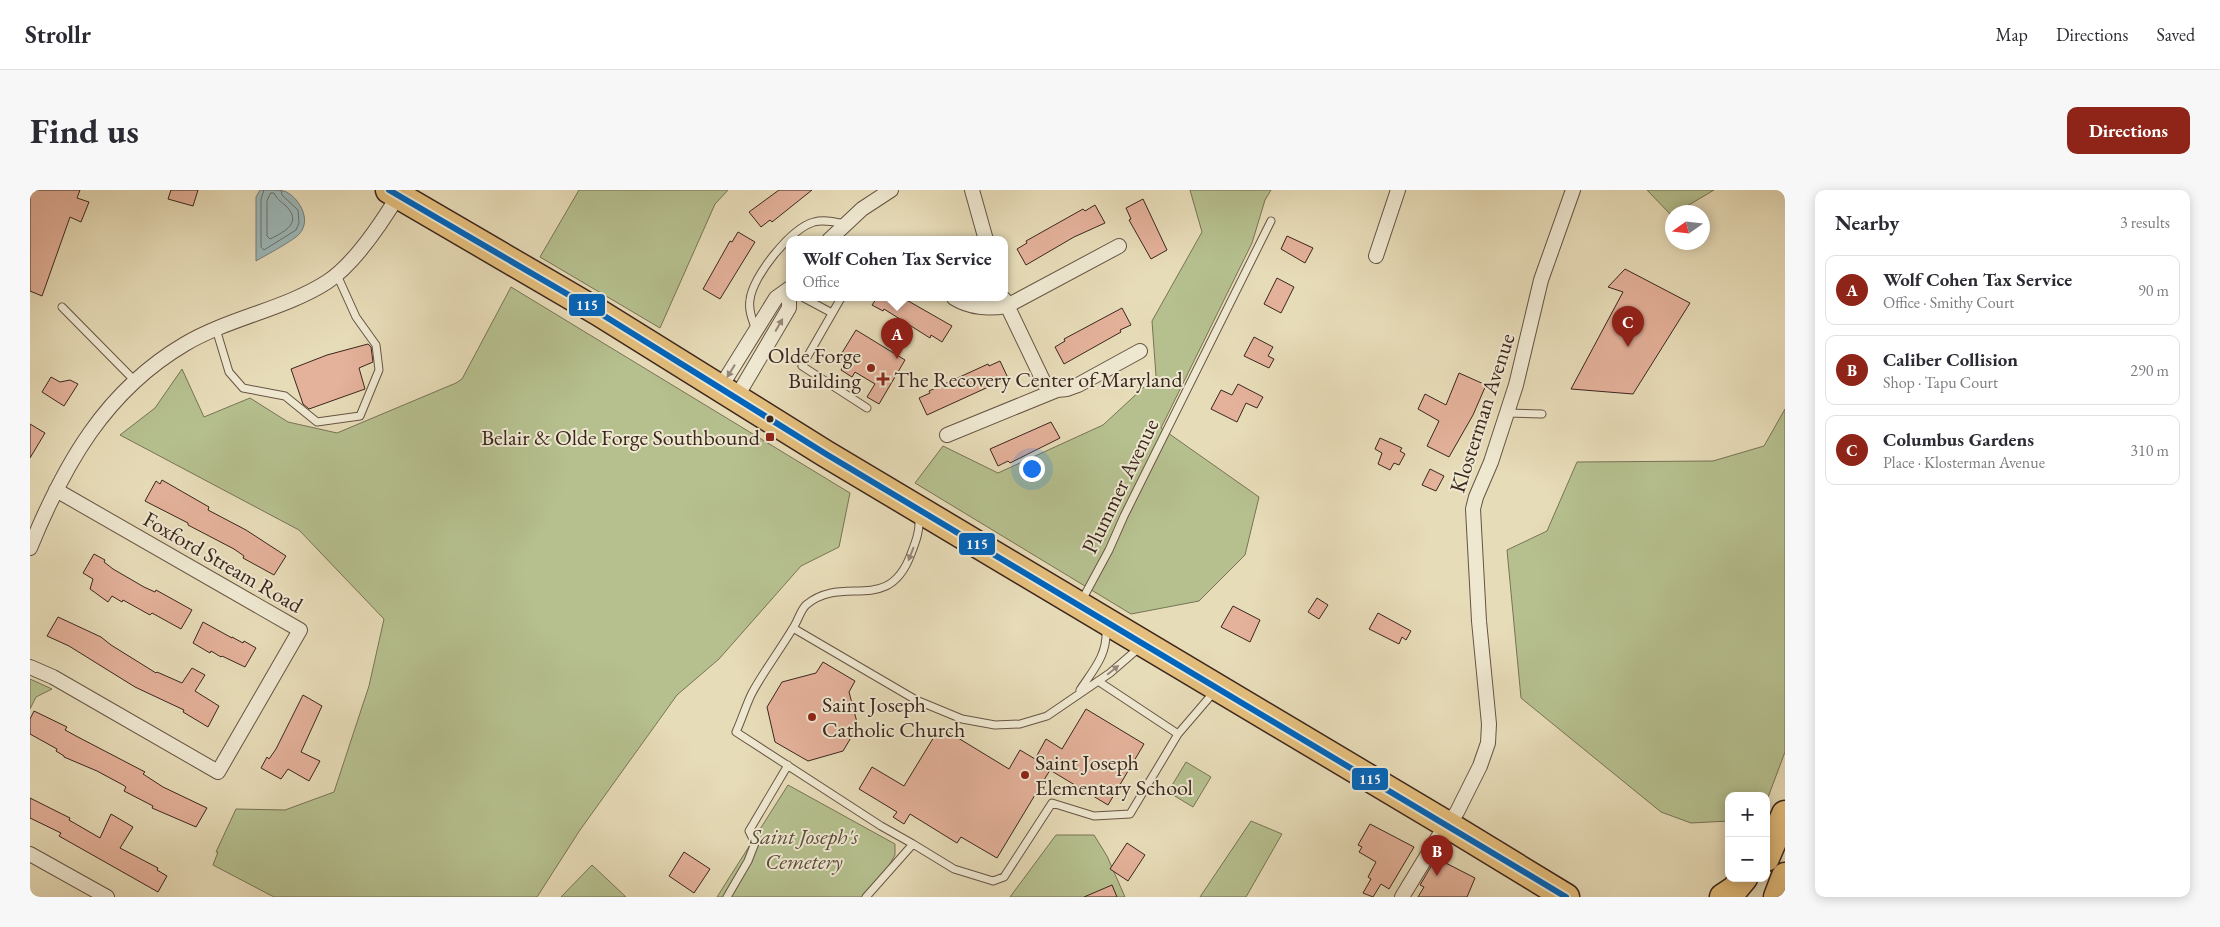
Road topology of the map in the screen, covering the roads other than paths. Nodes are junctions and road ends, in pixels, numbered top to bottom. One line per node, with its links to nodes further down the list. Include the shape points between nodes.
1 (891, 190): 7 (street)
2 (972, 190): 10 (street)
3 (1398, 190): 13 (street)
4 (1573, 190): 31 (street, Klosterman Avenue, via 1541,280)
5 (396, 192): 14 (street, via 360,250); 28 (highway)
6 (1271, 221): 37 (lane, Plummer Avenue, via 1110,550)
7 (845, 224): 8 (lane, via 815,222); 9 (street)
8 (791, 236)
9 (832, 236)
10 (985, 236)
11 (786, 241): 25 (lane, via 754,285 750,309)
12 (1119, 246): 20 (street)
13 (1376, 256)
14 (336, 275): 24 (street, via 306,293); 24 (lane, via 356,317 376,344 379,370 360,416 317,422 285,396 243,388 229,372)
15 (786, 291): 25 (street, via 776,298)
16 (789, 301): 28 (street, one-way to 16, via 789,308)
17 (810, 301): 23 (lane)
18 (839, 301): 23 (lane)
19 (961, 301): 21 (street, via 990,308)
20 (1008, 301)
21 (1005, 302): 29 (street)
22 (62, 306): 27 (lane)
23 (832, 313): 30 (lane, via 802,366)
24 (216, 329): 27 (street, via 185,344)
25 (756, 331): 28 (street, one-way to 28)
26 (1140, 351): 29 (street, via 1078,385)
27 (134, 382): 34 (street, via 114,401 86,437)
28 (728, 393): 35 (highway)
29 (1049, 393): 33 (street)
30 (867, 408)
31 (1507, 414): 32 (lane); 49 (street, Klosterman Avenue, via 1473,508 1488,742 1480,766)
32 (1542, 414)
33 (947, 435)
34 (56, 490): 36 (street); 41 (street, Foxford Stream Road, via 300,630 218,772)
35 (917, 507): 37 (highway); 39 (lane, one-way to 39, via 920,529 897,580 880,589 818,596 804,607)
36 (30, 548)
37 (1079, 604): 38 (highway)
38 (1106, 620): 40 (highway); 44 (lane, via 1107,643)
39 (793, 628): 44 (lane, via 916,700 962,719 995,725 1020,724 1046,716); 46 (lane, via 752,694 736,732)
40 (1144, 643): 42 (lane, one-way to 40); 43 (highway)
41 (30, 667)
42 (1098, 681): 44 (lane); 45 (lane)
43 (1219, 687): 45 (lane); 49 (highway)
44 (1078, 693)
45 (1178, 734): 51 (lane, via 1130,814 1094,816 1052,803 1004,877 993,881 954,870)
46 (788, 765): 51 (lane); 59 (lane, via 749,831 755,843)
47 (1785, 803): 50 (highway)
48 (1785, 814): 52 (highway)
49 (1448, 824): 57 (highway); 61 (street, Klosterman Avenue)
50 (1767, 837)
51 (914, 844): 60 (lane)
52 (1770, 849)
53 (30, 854): 58 (street)
54 (1785, 876): 65 (highway)
55 (1740, 882): 63 (highway)
56 (1753, 882): 64 (highway)
57 (1555, 891): 62 (highway)
58 (107, 897)
59 (727, 897)
60 (866, 897)
61 (1402, 897)
62 (1584, 897)
63 (1724, 897)
64 (1744, 897)
65 (1776, 897)

